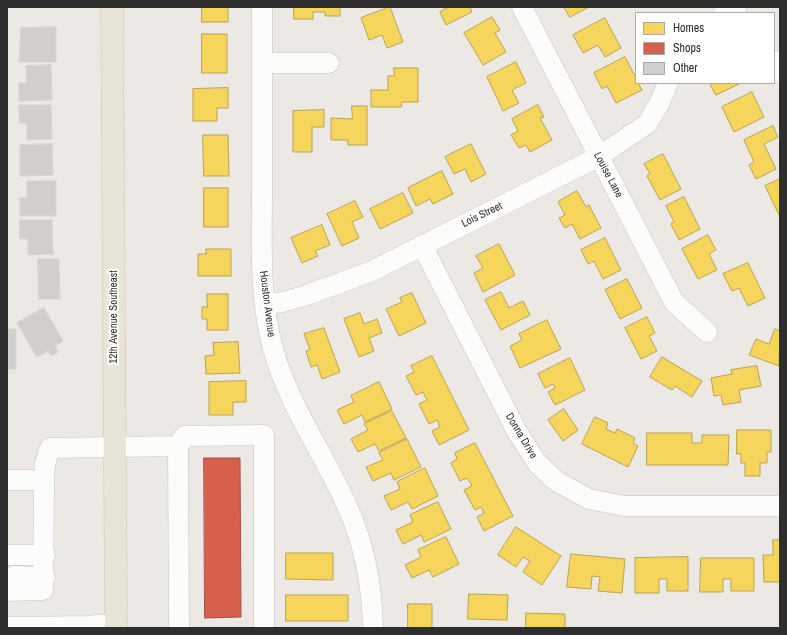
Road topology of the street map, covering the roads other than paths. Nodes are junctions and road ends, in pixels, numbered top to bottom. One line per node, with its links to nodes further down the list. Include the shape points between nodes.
1 (112, 7): 15 (main road, 12th Avenue Southeast)
2 (262, 7): 6 (street, Houston Avenue)
3 (522, 7): 11 (street, Louise Lane)
4 (736, 7): 5 (street)
5 (726, 12)
6 (262, 63): 7 (street); 13 (street, Houston Avenue, via 262,274)
7 (329, 63)
8 (775, 64): 9 (street)
9 (780, 73)
10 (668, 84): 11 (street, Lois Street, via 647,124)
11 (598, 157): 12 (street, Lois Street); 14 (street, Louise Lane, via 674,302)
12 (422, 244): 13 (street, Lois Street, via 370,272 283,302); 19 (street, Donna Drive, via 516,430 537,463 556,481 589,499 625,506)
13 (265, 304): 28 (street, Houston Avenue, via 279,368 289,393 348,507 360,539 368,566)
14 (707, 332)
15 (115, 446): 16 (street); 18 (street, via 50,448); 23 (main road, 12th Avenue Southeast)
16 (178, 446): 26 (street); 27 (street, via 185,436 264,435)
17 (7, 480): 18 (street)
18 (44, 480): 21 (street)
19 (780, 506)
20 (7, 555): 21 (street)
21 (45, 566): 22 (street)
22 (9, 577)
23 (116, 626): 25 (street)
24 (7, 627): 25 (street)
25 (33, 627)
26 (179, 628)
27 (264, 628)
28 (373, 628)

